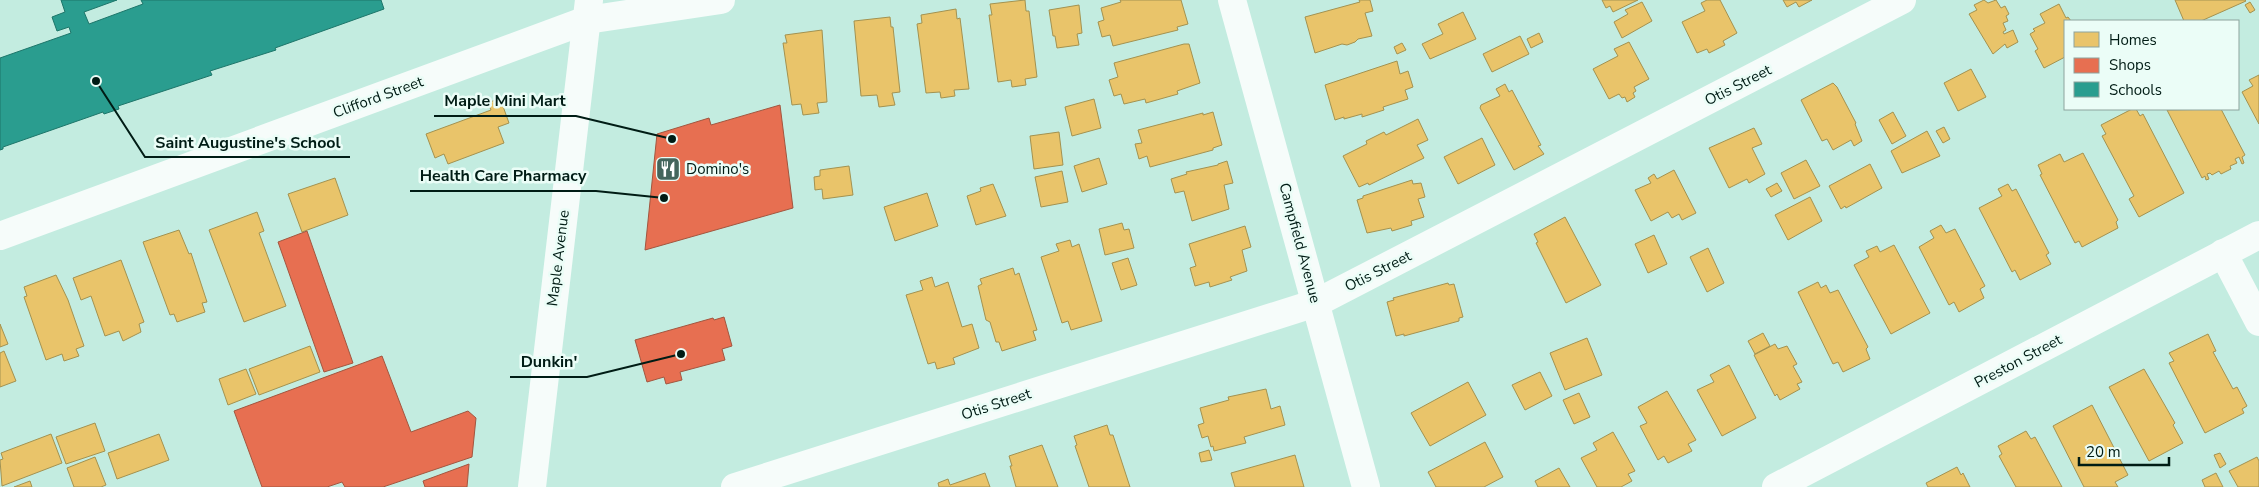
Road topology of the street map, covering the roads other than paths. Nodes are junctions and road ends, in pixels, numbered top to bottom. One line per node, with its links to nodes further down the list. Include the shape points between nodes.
1 (721, 0): 4 (street, Clifford Street)
2 (1232, 0): 8 (street, Campfield Avenue)
3 (1902, 0): 8 (street, Otis Street)
4 (588, 10): 6 (street, Clifford Street); 10 (street, Maple Avenue)
5 (2259, 235): 7 (street, Preston Street)
6 (0, 236)
7 (2224, 254): 9 (street); 13 (street, Preston Street)
8 (1316, 303): 11 (street, Otis Street); 12 (street, Campfield Avenue)
9 (2259, 322)
10 (532, 487)
11 (734, 487)
12 (1366, 487)
13 (1776, 487)

